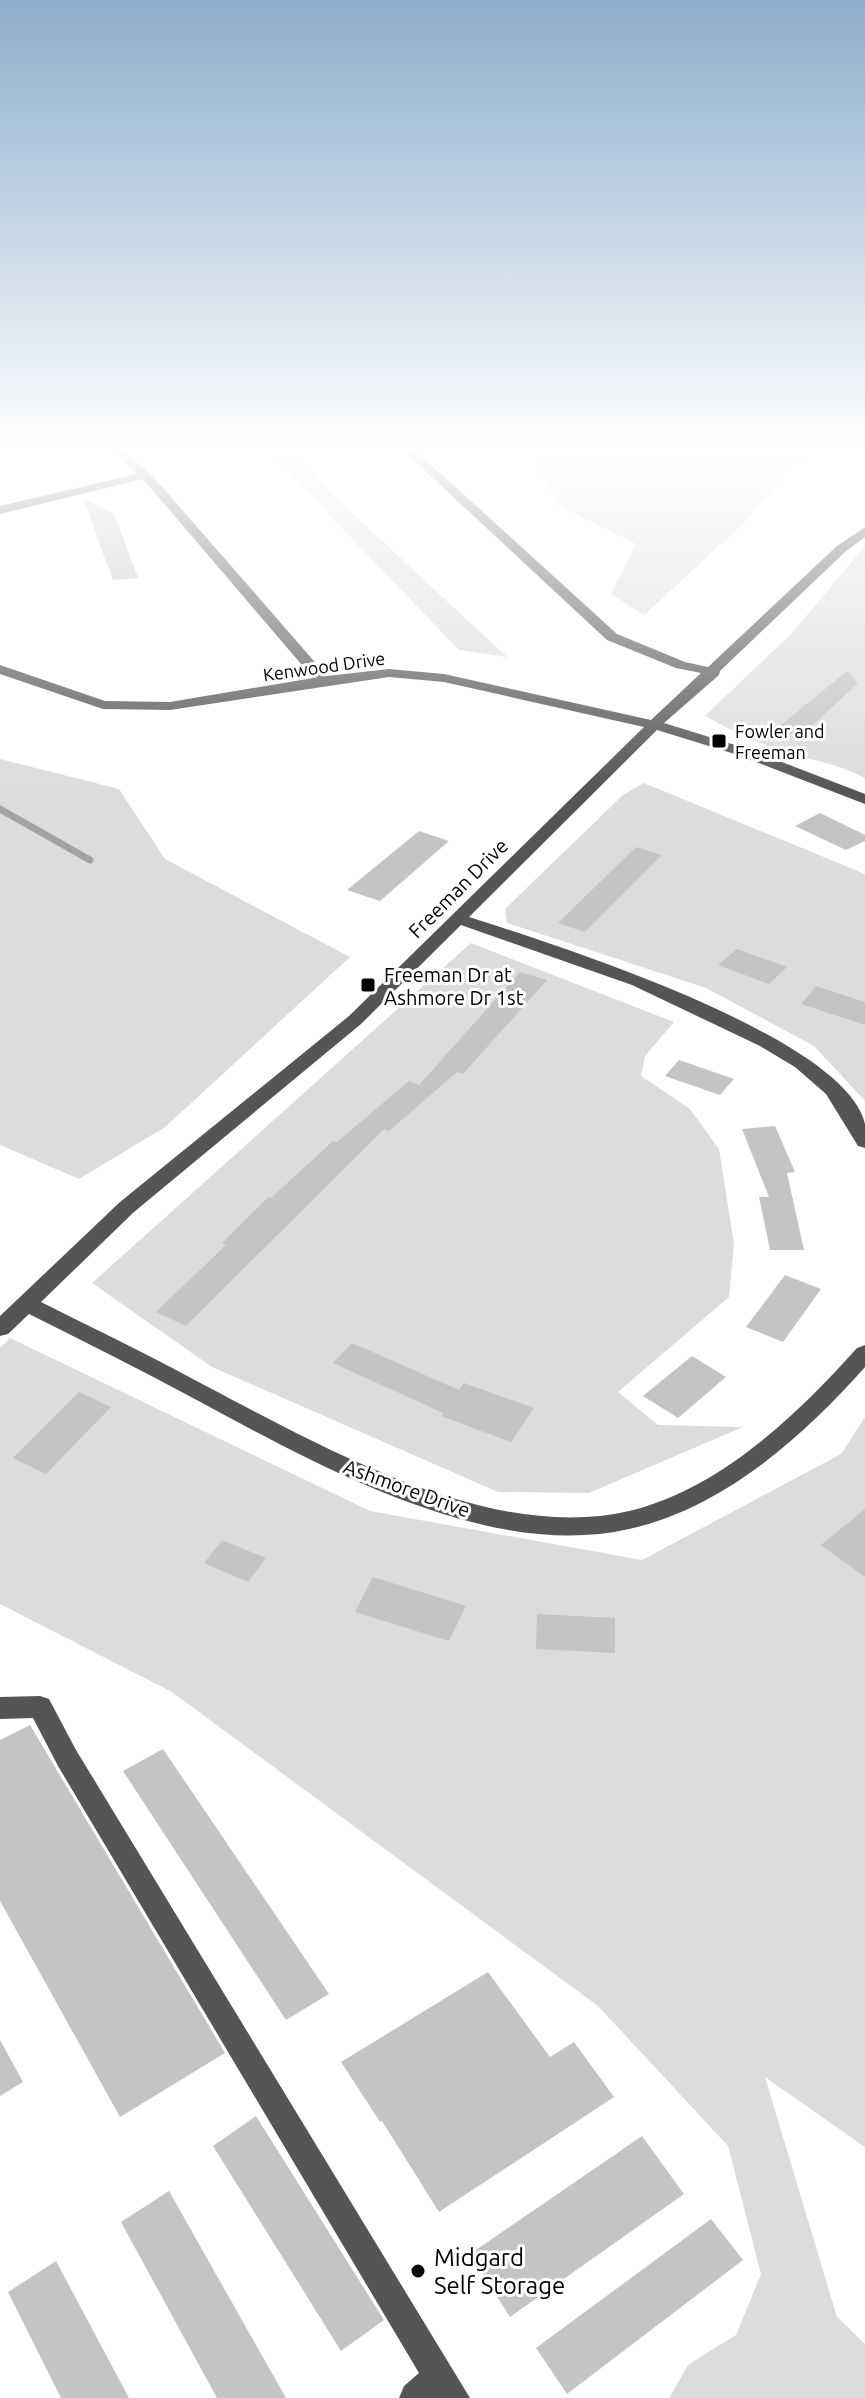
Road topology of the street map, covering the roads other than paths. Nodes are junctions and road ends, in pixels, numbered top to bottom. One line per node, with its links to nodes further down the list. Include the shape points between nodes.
1 (223, 565): 6 (street)
2 (533, 565): 5 (street, via 612,637 681,665)
3 (825, 565): 5 (street, Freeman Drive)
4 (0, 669): 6 (street, Kenwood Drive, via 103,705 170,706)
5 (714, 672): 7 (street, Freeman Drive)
6 (323, 681): 7 (street, Kenwood Drive, via 389,673 444,678)
7 (654, 725): 8 (street, Kenwood Drive); 9 (street, Freeman Drive)
8 (865, 799)
9 (458, 919): 10 (street, via 641,981 782,1050 833,1090); 11 (street, Freeman Drive, via 355,1020 139,1197)
10 (865, 1142)
11 (25, 1303): 12 (street, Freeman Drive); 13 (street, Ashmore Drive, via 366,1478 454,1509 562,1525 635,1518 687,1499 763,1450 835,1388)
12 (0, 1329)
13 (865, 1353)
14 (0, 1708): 15 (street, via 40,1707)
15 (436, 2391)

